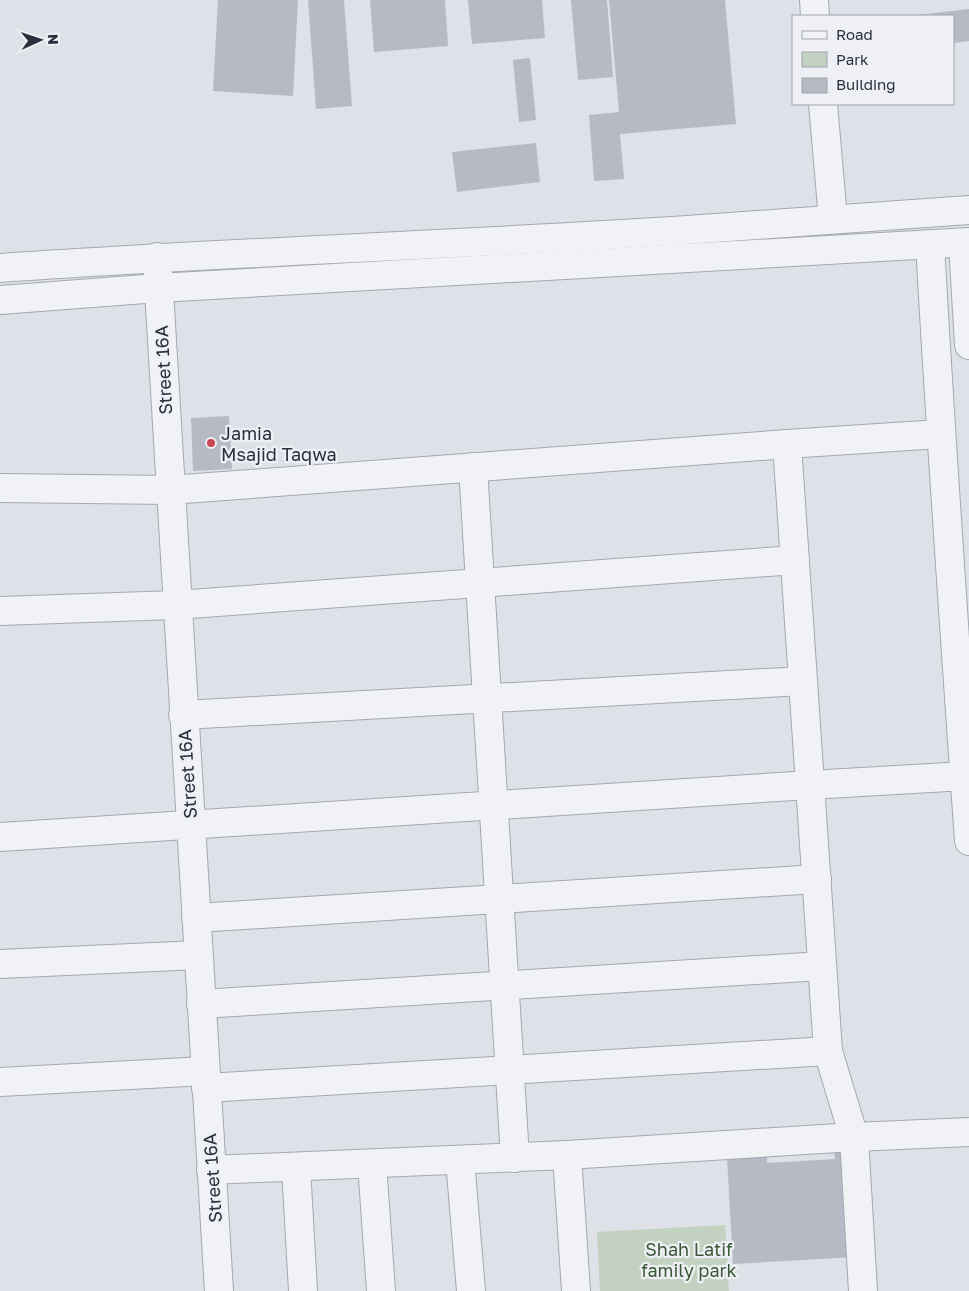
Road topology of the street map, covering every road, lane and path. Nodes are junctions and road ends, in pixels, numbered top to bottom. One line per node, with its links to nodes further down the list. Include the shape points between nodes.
1 (814, 0): 2 (street)
2 (815, 15)
3 (823, 105): 5 (street)
4 (969, 210): 5 (street)
5 (833, 218): 6 (street)
6 (688, 230): 9 (street); 10 (street)
7 (966, 242): 8 (street); 14 (street)
8 (930, 244): 10 (street); 15 (street)
9 (157, 257): 11 (street); 12 (street, Street 16A)
10 (687, 258): 12 (street)
11 (0, 268)
12 (158, 288): 13 (street); 19 (street, Street 16A)
13 (0, 300)
14 (969, 345)
15 (940, 434): 16 (street); 27 (street)
16 (787, 444): 17 (street); 20 (street)
17 (473, 467): 19 (street); 21 (street)
18 (0, 488): 19 (street)
19 (170, 490): 22 (street, Street 16A)
20 (795, 560): 21 (street); 24 (street)
21 (480, 583): 22 (street); 25 (street)
22 (176, 605): 23 (street); 26 (street, Street 16A)
23 (0, 611)
24 (803, 681): 25 (street); 28 (street)
25 (487, 698): 26 (street); 29 (street)
26 (183, 715): 30 (street, Street 16A)
27 (965, 776): 28 (street); 32 (street)
28 (810, 784): 29 (street); 33 (street)
29 (494, 805): 30 (street); 34 (street)
30 (190, 824): 31 (street); 35 (street, Street 16A)
31 (0, 838)
32 (969, 841)
33 (817, 879): 34 (street); 38 (street)
34 (499, 899): 35 (street); 39 (street)
35 (196, 918): 36 (street, Street 16A)
36 (198, 955): 37 (street); 40 (street, Street 16A)
37 (0, 964)
38 (822, 966): 39 (street); 41 (street)
39 (504, 985): 40 (street); 42 (street)
40 (201, 1004): 43 (street, Street 16A)
41 (828, 1052): 42 (street); 46 (street)
42 (510, 1070): 43 (street); 48 (street)
43 (206, 1080): 44 (street); 52 (street, Street 16A)
44 (0, 1082)
45 (969, 1132): 46 (street)
46 (854, 1137): 47 (street); 58 (street)
47 (567, 1155): 48 (street); 57 (street)
48 (515, 1158): 49 (street)
49 (460, 1160): 50 (street); 56 (street)
50 (372, 1164): 51 (street); 55 (street)
51 (296, 1167): 52 (street); 54 (street)
52 (211, 1170): 53 (street, Street 16A)
53 (219, 1291)
54 (304, 1291)
55 (381, 1291)
56 (471, 1291)
57 (576, 1291)
58 (863, 1291)

